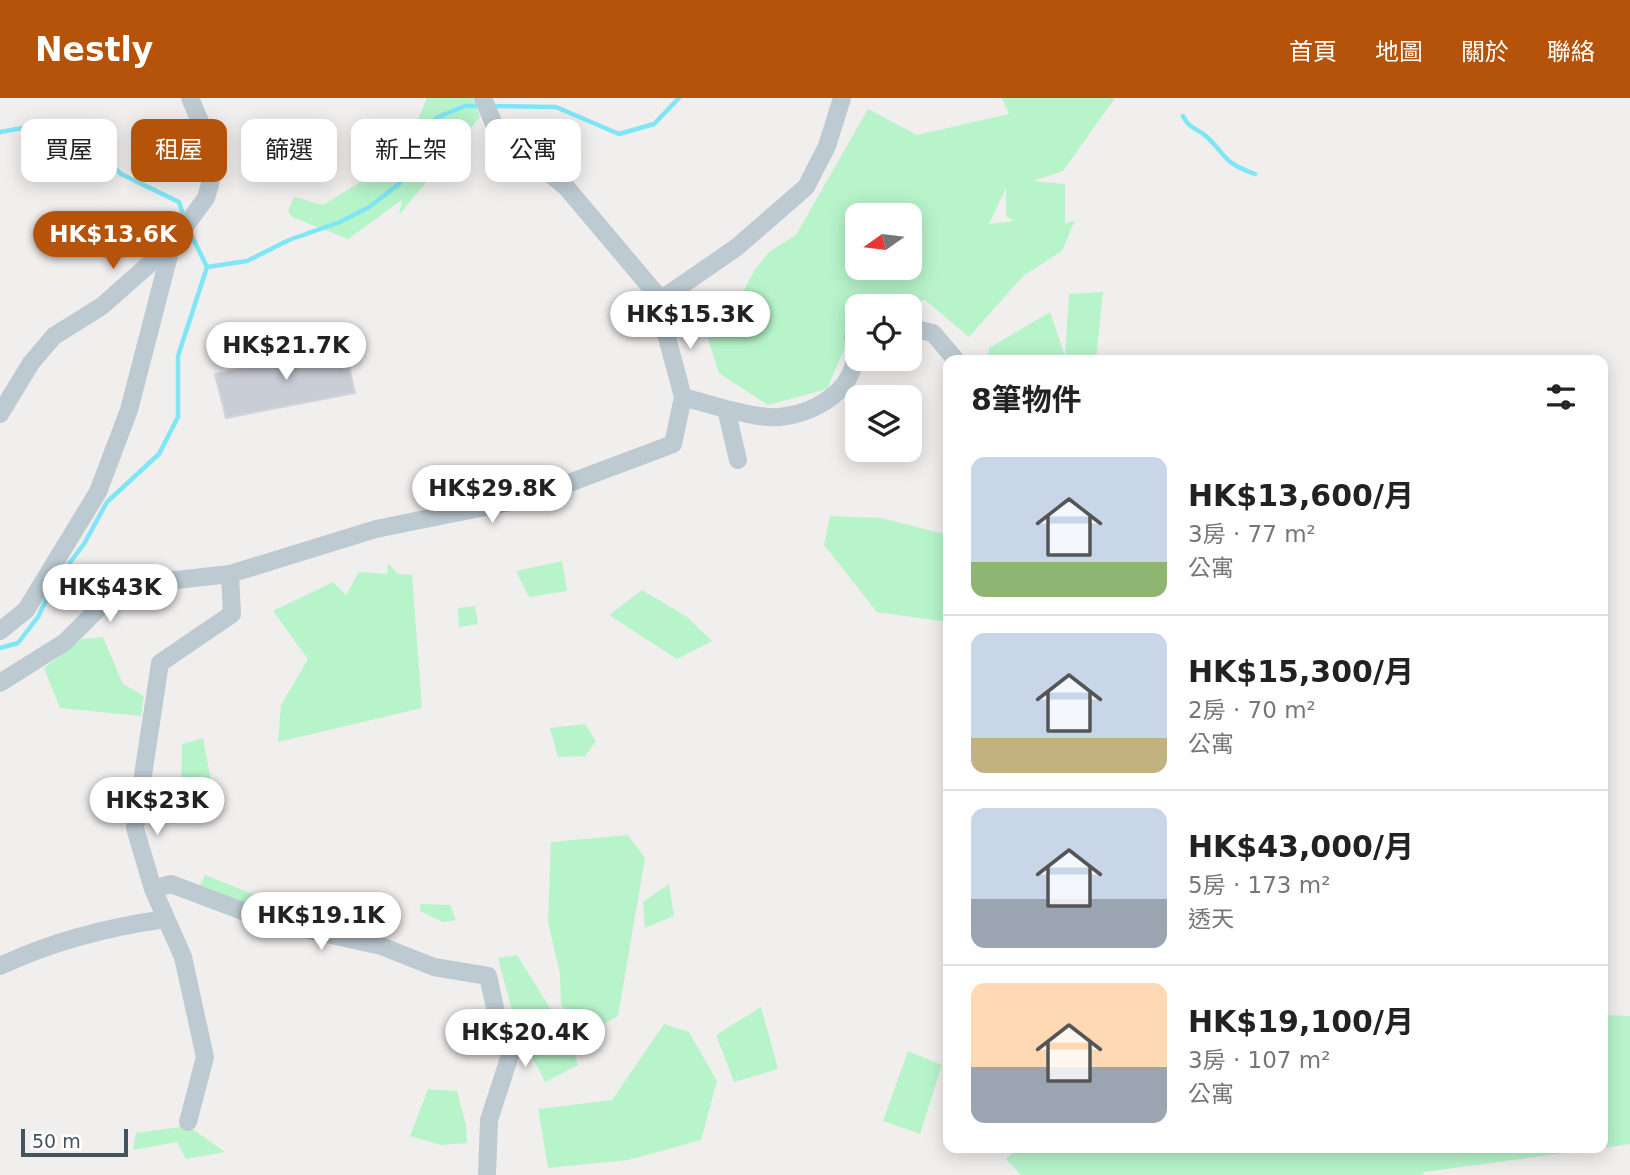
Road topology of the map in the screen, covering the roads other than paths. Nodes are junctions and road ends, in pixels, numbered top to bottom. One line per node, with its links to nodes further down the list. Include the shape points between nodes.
1 (190, 98): 4 (street, via 213,152 214,170 206,198)
2 (483, 98): 5 (street, via 496,129 566,187)
3 (842, 98): 5 (street, via 827,146 806,187 737,247 669,294)
4 (172, 244): 11 (street, via 103,306 54,336 31,363); 14 (street, via 129,410 98,492 26,610)
5 (668, 308): 9 (street, via 666,334)
6 (922, 331): 7 (street, via 933,333)
7 (952, 355)
8 (851, 371): 10 (street, via 846,387 817,407 779,417)
9 (683, 397): 10 (street); 13 (street, via 673,444 529,498 376,529)
10 (726, 409): 12 (street)
11 (0, 414)
12 (738, 460)
13 (230, 574): 15 (street, via 167,581 113,594 65,642); 16 (street, via 232,614 160,663 135,828)
14 (0, 631)
15 (0, 683)
16 (153, 889): 17 (street); 20 (street, via 171,884 269,920 382,946 434,967 488,976 499,1026 515,1040 489,1120)
17 (166, 919): 18 (street, via 116,925); 19 (street, via 183,957 205,1057)
18 (0, 966)
19 (188, 1122)
20 (487, 1175)

